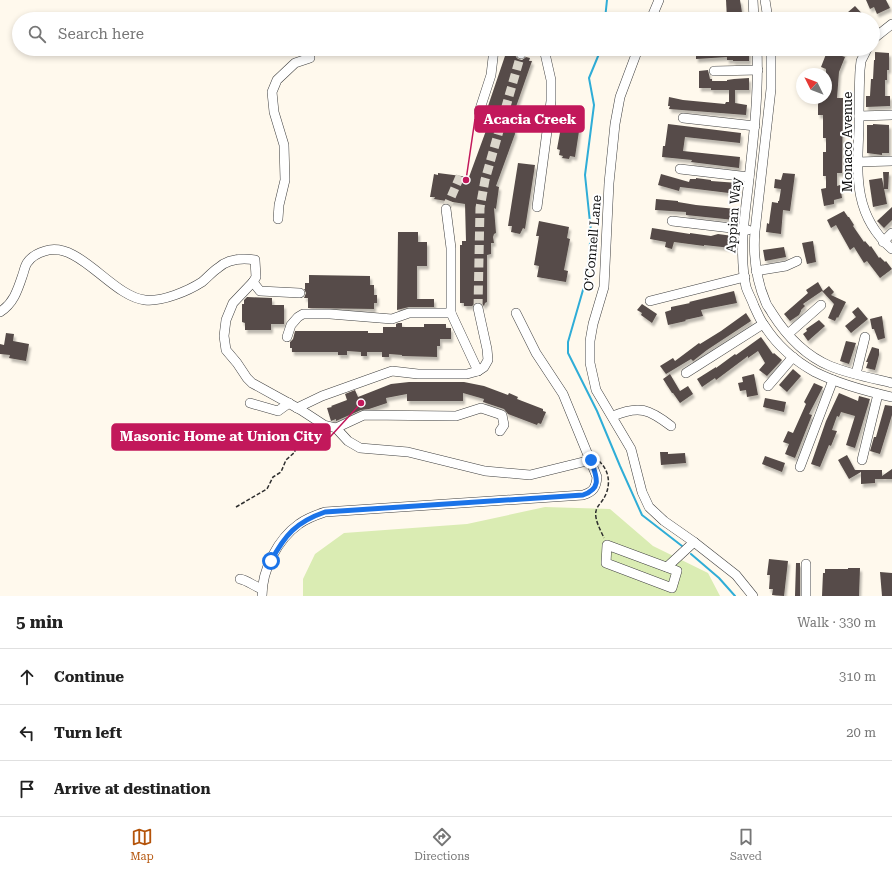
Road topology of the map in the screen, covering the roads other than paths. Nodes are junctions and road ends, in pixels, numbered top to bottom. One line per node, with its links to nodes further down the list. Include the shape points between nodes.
1 (659, 0): 4 (street)
2 (753, 0): 5 (street)
3 (766, 0): 6 (street)
4 (654, 12)
5 (754, 12)
6 (767, 12)
7 (892, 24): 8 (street)
8 (880, 34)
9 (309, 56): 29 (street, via 310,58 295,63 277,80 272,92 274,112 284,145 285,180)
10 (493, 56): 18 (street, via 491,75)
11 (546, 56): 27 (street, via 551,80 551,101)
12 (635, 56): 64 (street, O’Connell Lane, via 620,97 615,124 609,183 604,287 590,341 590,363 596,390)
13 (757, 56): 16 (street, Appian Way)
14 (770, 56): 32 (street, Appian Way, via 771,89)
15 (863, 56): 20 (street, Monaco Avenue, via 860,70)
16 (758, 70): 17 (street); 22 (street, Appian Way)
17 (714, 71)
18 (479, 112)
19 (892, 115): 20 (street)
20 (859, 116): 24 (street, Monaco Avenue)
21 (683, 118): 22 (street)
22 (755, 126): 26 (street, Appian Way)
23 (892, 161): 24 (street)
24 (857, 162): 34 (street, Monaco Avenue, via 857,182 862,206 870,225)
25 (680, 169): 26 (street)
26 (749, 177): 31 (street, Appian Way)
27 (537, 207)
28 (446, 209): 47 (street, via 451,248)
29 (278, 219)
30 (672, 221): 31 (street)
31 (743, 229): 32 (street); 38 (street, Appian Way)
32 (755, 230): 37 (street, Appian Way)
33 (892, 233): 34 (street)
34 (883, 242): 35 (street, Monaco Avenue)
35 (892, 249)
36 (797, 261): 37 (street, via 786,266)
37 (756, 270): 42 (street, Appian Way)
38 (745, 277): 41 (street); 45 (street, Appian Way)
39 (253, 282): 40 (street, via 260,291); 46 (street, via 256,276 255,260 235,259 219,266 192,288 161,299 146,300 132,297 73,254 57,248 45,251 27,263 13,300); 63 (street, via 233,303 226,320 226,350 252,383)
40 (300, 292)
41 (650, 301)
42 (766, 303): 45 (street); 50 (street, Appian Way)
43 (821, 305): 50 (street)
44 (478, 308): 54 (street, via 488,360)
45 (756, 309): 49 (street, Appian Way)
46 (0, 312)
47 (451, 313): 52 (street, via 409,313 392,319 303,314 291,325); 54 (street)
48 (516, 313): 68 (street, via 536,354 563,394)
49 (763, 324): 53 (street, Appian Way, via 778,344); 55 (street)
50 (788, 334): 56 (street, Appian Way, via 813,357 829,366)
51 (865, 336): 56 (street)
52 (286, 337)
53 (793, 357): 57 (street, Appian Way, via 813,371); 59 (street)
54 (478, 371): 63 (street, via 467,374 418,374 392,371)
55 (686, 373)
56 (856, 374): 58 (street, Appian Way)
57 (833, 380): 60 (street, Appian Way); 70 (street)
58 (892, 383)
59 (768, 386)
60 (878, 394): 61 (street, Appian Way); 69 (street)
61 (892, 397)
62 (250, 403): 63 (street, via 278,411)
63 (293, 406): 66 (street, via 324,425)
64 (613, 416): 65 (street, via 627,410 638,409 656,414); 71 (street, O’Connell Lane, via 631,449 642,492 649,507)
65 (671, 426)
66 (336, 428): 67 (street, via 364,415 456,416 481,408 502,415 504,425); 68 (street, via 348,441 360,448 408,452 485,471 530,475)
67 (500, 431)
68 (591, 460): 75 (street, via 597,477 596,485 591,492 583,495 325,512 312,516 300,523 278,547 265,575)
69 (862, 460)
70 (800, 467)
71 (697, 545): 73 (street); 76 (street, O’Connell Lane, via 736,575)
72 (806, 564): 77 (street)
73 (667, 567): 73 (street, via 607,545 606,563 672,588 677,571)
74 (240, 579): 75 (street)
75 (262, 593)
76 (753, 596)
77 (806, 596)

